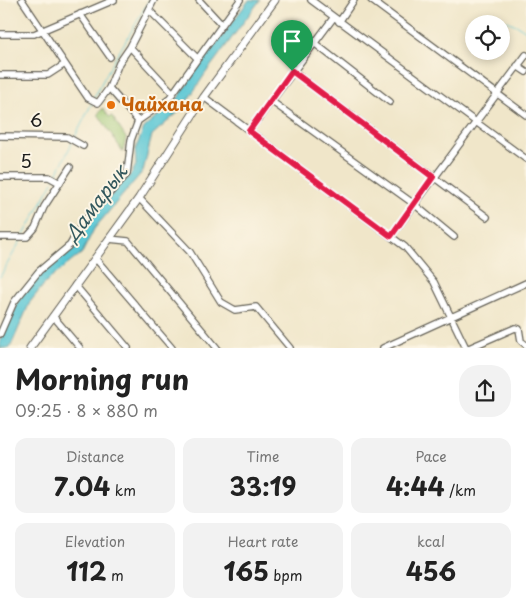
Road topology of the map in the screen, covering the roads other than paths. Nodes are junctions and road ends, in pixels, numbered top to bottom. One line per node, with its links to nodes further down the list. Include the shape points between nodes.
1 (22, 0): 15 (street)
2 (114, 0): 11 (street)
3 (154, 0): 10 (street)
4 (199, 0): 14 (street)
5 (240, 0): 14 (street)
6 (275, 0): 30 (main road)
7 (311, 0): 12 (street)
8 (354, 0): 13 (street)
9 (371, 0): 28 (street)
10 (149, 10): 18 (street); 21 (street)
11 (80, 14): 15 (street); 20 (street)
12 (334, 17): 13 (street); 17 (street)
13 (339, 22): 35 (street)
14 (222, 25): 21 (street)
15 (41, 31): 16 (street); 22 (street)
16 (0, 34)
17 (313, 42): 24 (street); 32 (street)
18 (130, 48): 27 (street, via 119,63); 29 (street)
19 (526, 54): 23 (street)
20 (110, 58)
21 (197, 58): 29 (street)
22 (65, 64): 26 (street, via 48,75); 27 (street, via 88,98 98,103)
23 (517, 66): 25 (street); 28 (street)
24 (292, 71): 31 (street); 42 (street)
25 (526, 72)
26 (0, 75)
27 (109, 88): 34 (street)
28 (497, 92): 33 (street); 35 (street)
29 (173, 93): 34 (street)
30 (204, 97): 36 (street); 44 (main road)
31 (271, 101): 36 (street); 45 (street)
32 (390, 102)
33 (526, 115)
34 (138, 120): 56 (street, via 131,140 127,174 83,222 70,245 39,271 14,302)
35 (476, 122): 39 (street); 42 (street)
36 (249, 131): 47 (street)
37 (0, 136): 38 (street, 6, via 67,136)
38 (83, 146)
39 (526, 159)
40 (70, 167): 43 (street)
41 (0, 177): 43 (street, 5)
42 (433, 177): 45 (street); 46 (street)
43 (56, 181): 49 (street, via 35,228 23,237)
44 (138, 198): 50 (main road); 63 (street, via 190,252 221,302 235,310 256,307)
45 (414, 204): 47 (street); 48 (street)
46 (487, 217)
47 (391, 236): 55 (street, via 416,259 434,282)
48 (454, 237)
49 (0, 238)
50 (109, 239): 51 (main road); 62 (street, via 128,241)
51 (95, 258): 53 (main road); 61 (street)
52 (526, 283): 55 (street)
53 (75, 285): 54 (main road); 60 (street)
54 (53, 316): 58 (main road); 59 (street)
55 (453, 318): 64 (street); 65 (street)
56 (0, 334)
57 (526, 346): 65 (street, via 516,328)
58 (30, 348)
59 (80, 348)
60 (128, 348)
61 (172, 348)
62 (217, 348)
63 (290, 348)
64 (383, 348)
65 (468, 348)

